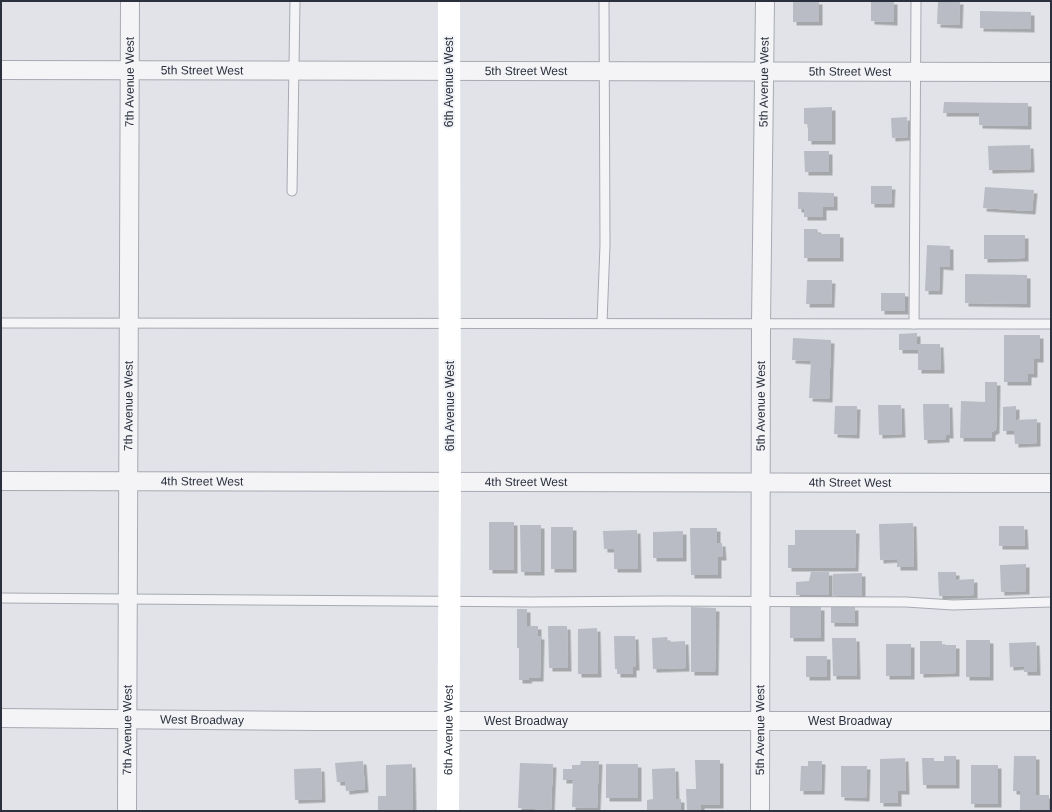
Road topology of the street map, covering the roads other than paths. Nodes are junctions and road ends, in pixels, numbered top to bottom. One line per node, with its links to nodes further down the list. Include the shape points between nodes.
1 (130, 1): 8 (street, 7th Avenue West)
2 (295, 1): 9 (lane)
3 (449, 1): 10 (street, 6th Avenue West)
4 (604, 1): 11 (lane)
5 (765, 1): 12 (street, 5th Avenue West)
6 (916, 1): 13 (lane)
7 (1, 70): 8 (street, 5th Street West)
8 (130, 70): 9 (street, 5th Street West); 17 (street, 7th Avenue West)
9 (294, 70): 10 (street, 5th Street West); 15 (lane)
10 (449, 71): 11 (street, 5th Street West); 18 (street, 6th Avenue West)
11 (605, 71): 12 (street, 5th Street West); 19 (lane, via 605,245)
12 (764, 71): 13 (street, 5th Street West); 20 (street, 5th Avenue West)
13 (915, 72): 14 (street, 5th Street West); 21 (lane)
14 (1051, 72)
15 (292, 191)
16 (1, 323): 17 (lane)
17 (129, 323): 18 (lane); 24 (street, 7th Avenue West)
18 (450, 323): 19 (lane); 25 (street, 6th Avenue West)
19 (602, 323): 20 (lane)
20 (761, 324): 21 (lane); 26 (street, 5th Avenue West)
21 (914, 324): 22 (lane)
22 (1051, 324)
23 (1, 481): 24 (street, 4th Street West)
24 (128, 482): 25 (street, 4th Street West); 29 (street, 7th Avenue West)
25 (450, 482): 26 (street, 4th Street West); 31 (street, 6th Avenue West)
26 (760, 483): 27 (street, 4th Street West); 30 (street, 5th Avenue West)
27 (1051, 483)
28 (1, 598): 29 (lane)
29 (128, 599): 31 (lane); 34 (street, 7th Avenue West)
30 (760, 601): 31 (lane); 32 (lane, via 906,602 954,605 1011,601); 36 (street, 5th Avenue West)
31 (450, 602): 35 (street, 6th Avenue West)
32 (1051, 602)
33 (1, 718): 34 (street, West Broadway)
34 (128, 719): 35 (street, West Broadway); 38 (street, 7th Avenue West)
35 (449, 720): 36 (street, West Broadway); 39 (street, 6th Avenue West)
36 (760, 720): 37 (street, West Broadway); 40 (street, 5th Avenue West)
37 (1051, 721)
38 (127, 811)
39 (448, 811)
40 (760, 811)

